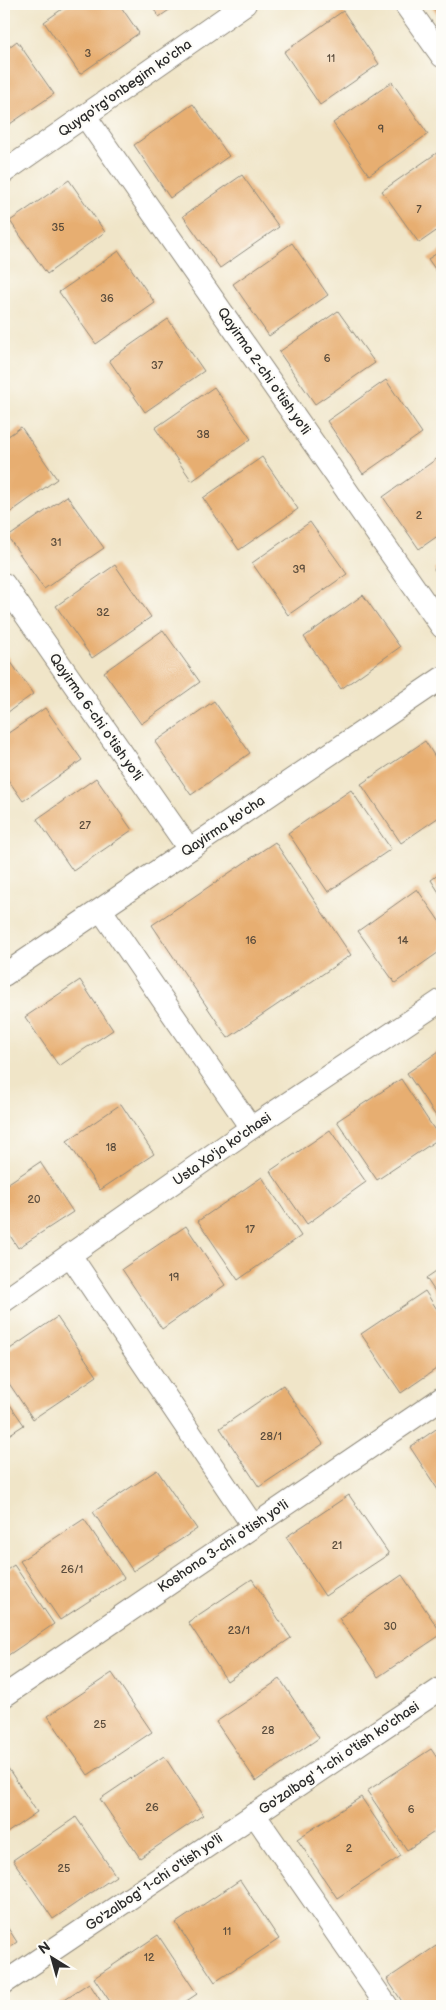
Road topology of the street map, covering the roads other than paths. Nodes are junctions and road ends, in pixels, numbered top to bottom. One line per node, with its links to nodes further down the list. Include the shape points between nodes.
1 (245, 4): 4 (street, Quyqo'rg'onbegim ko'cha)
2 (405, 4): 3 (street)
3 (442, 56)
4 (85, 116): 5 (street, Quyqo'rg'onbegim ko'cha); 7 (street, Qayirma 2-chi o'tish yo'li)
5 (4, 172)
6 (4, 584): 9 (street, Qayirma 6-chi o'tish yo'li)
7 (442, 627)
8 (442, 678): 9 (street, Qayirma ko'cha)
9 (189, 849): 10 (street, Qayirma ko'cha)
10 (101, 910): 11 (street, Qayirma ko'cha); 13 (street)
11 (4, 975)
12 (442, 1000): 13 (street, Usta Xo'ja ko'chasi)
13 (251, 1128): 14 (street, Usta Xo'ja ko'chasi)
14 (70, 1255): 15 (street, Usta Xo'ja ko'chasi); 17 (street)
15 (4, 1301)
16 (442, 1398): 17 (street, Koshona 3-chi o'tish yo'li)
17 (253, 1526): 19 (street, Koshona 3-chi o'tish yo'li)
18 (442, 1688): 20 (street, Go'zalbog' 1-chi o'tish ko'chasi)
19 (4, 1696)
20 (254, 1814): 21 (street, Go'zalbog' 1-chi o'tish yo'li); 22 (street, Go'zalbog' 1-chi o'tish ko'chasi)
21 (4, 1983)
22 (387, 2006)

